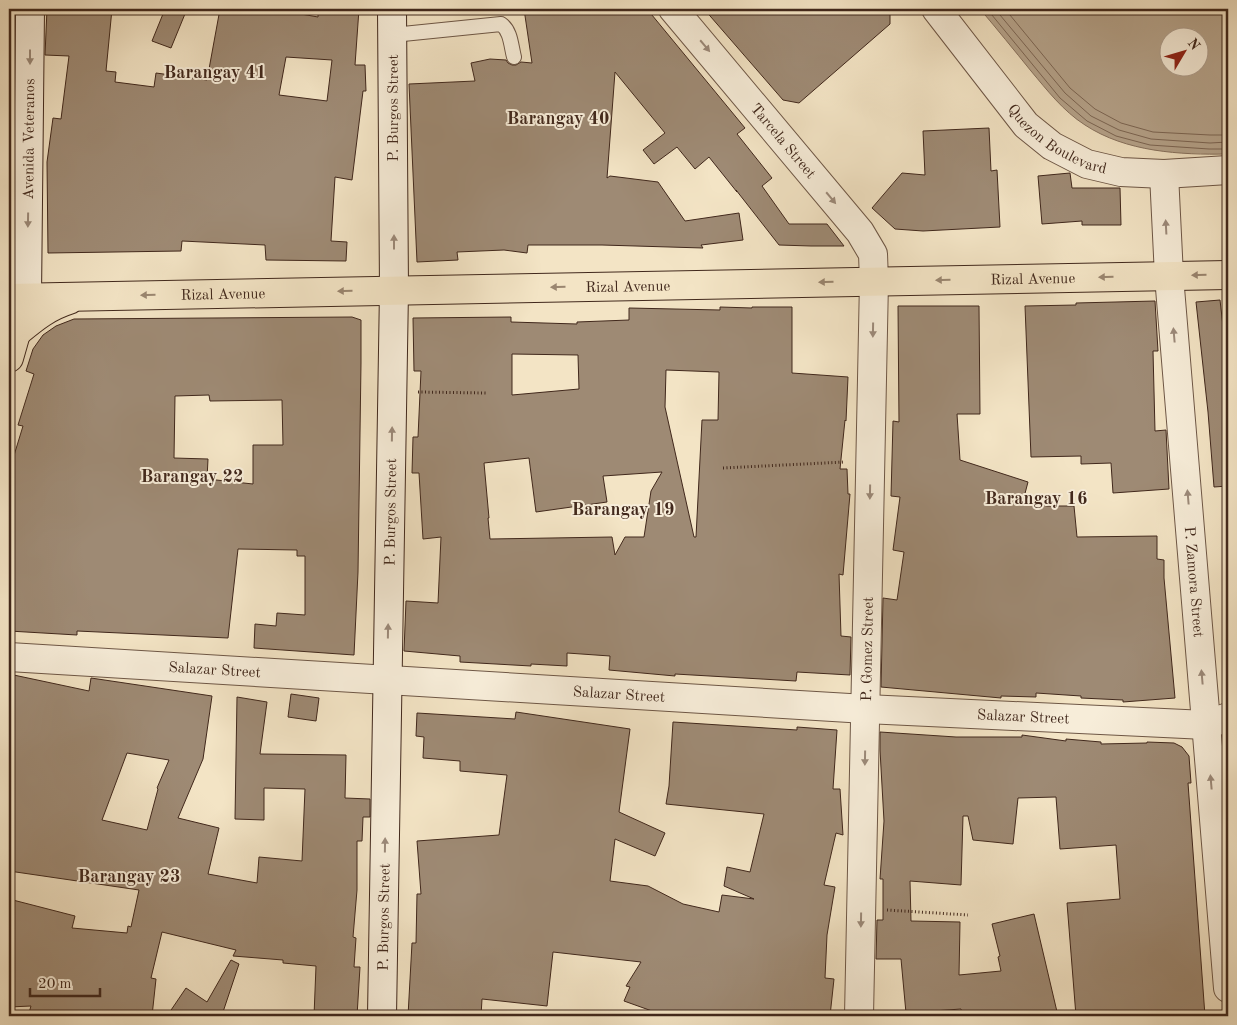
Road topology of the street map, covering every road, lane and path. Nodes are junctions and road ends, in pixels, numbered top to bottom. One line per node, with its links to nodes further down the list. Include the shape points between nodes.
1 (30, 9): 13 (street, Avenida Veteranos, one-way to 13)
2 (674, 9): 10 (street, Tarcela Street, one-way to 10, via 860,232 873,254)
3 (936, 9): 7 (street, Quezon Boulevard, via 1026,125 1052,146 1087,164 1121,172)
4 (392, 22): 5 (lane, via 501,24 509,36); 11 (street, P. Burgos Street, one-way to 4)
5 (514, 57)
6 (1228, 170): 7 (street, Quezon Boulevard)
7 (1164, 174): 9 (street, P. Zamora Street, one-way to 7)
8 (1228, 275): 9 (main road, Rizal Avenue, one-way to 9)
9 (1170, 276): 10 (main road, Rizal Avenue, one-way to 10); 23 (street, P. Zamora Street, one-way to 9)
10 (874, 281): 11 (main road, Rizal Avenue, one-way to 11); 18 (street, P. Gomez Street, one-way to 18)
11 (394, 290): 12 (main road, Rizal Avenue, one-way to 12); 16 (street, P. Burgos Street)
12 (82, 296): 13 (main road, Rizal Avenue); 14 (main road, via 48,308)
13 (18, 298): 14 (main road, Avenida Veteranos)
14 (16, 332): 15 (main road, Avenida Veteranos)
15 (9, 358)
16 (392, 393): 17 (path); 21 (street, P. Burgos Street, one-way to 16)
17 (486, 393)
18 (871, 461): 19 (path); 22 (street, P. Gomez Street, one-way to 22)
19 (724, 468)
20 (9, 657): 21 (street, Salazar Street)
21 (388, 680): 22 (street, Salazar Street); 27 (street, P. Burgos Street, one-way to 21)
22 (866, 709): 23 (street, Salazar Street); 24 (street, P. Gomez Street, one-way to 24)
23 (1217, 721): 26 (street, P. Zamora Street, one-way to 23)
24 (862, 908): 25 (path); 28 (street, P. Gomez Street, one-way to 28)
25 (968, 915)
26 (1228, 988)
27 (382, 1016)
28 (859, 1016)

